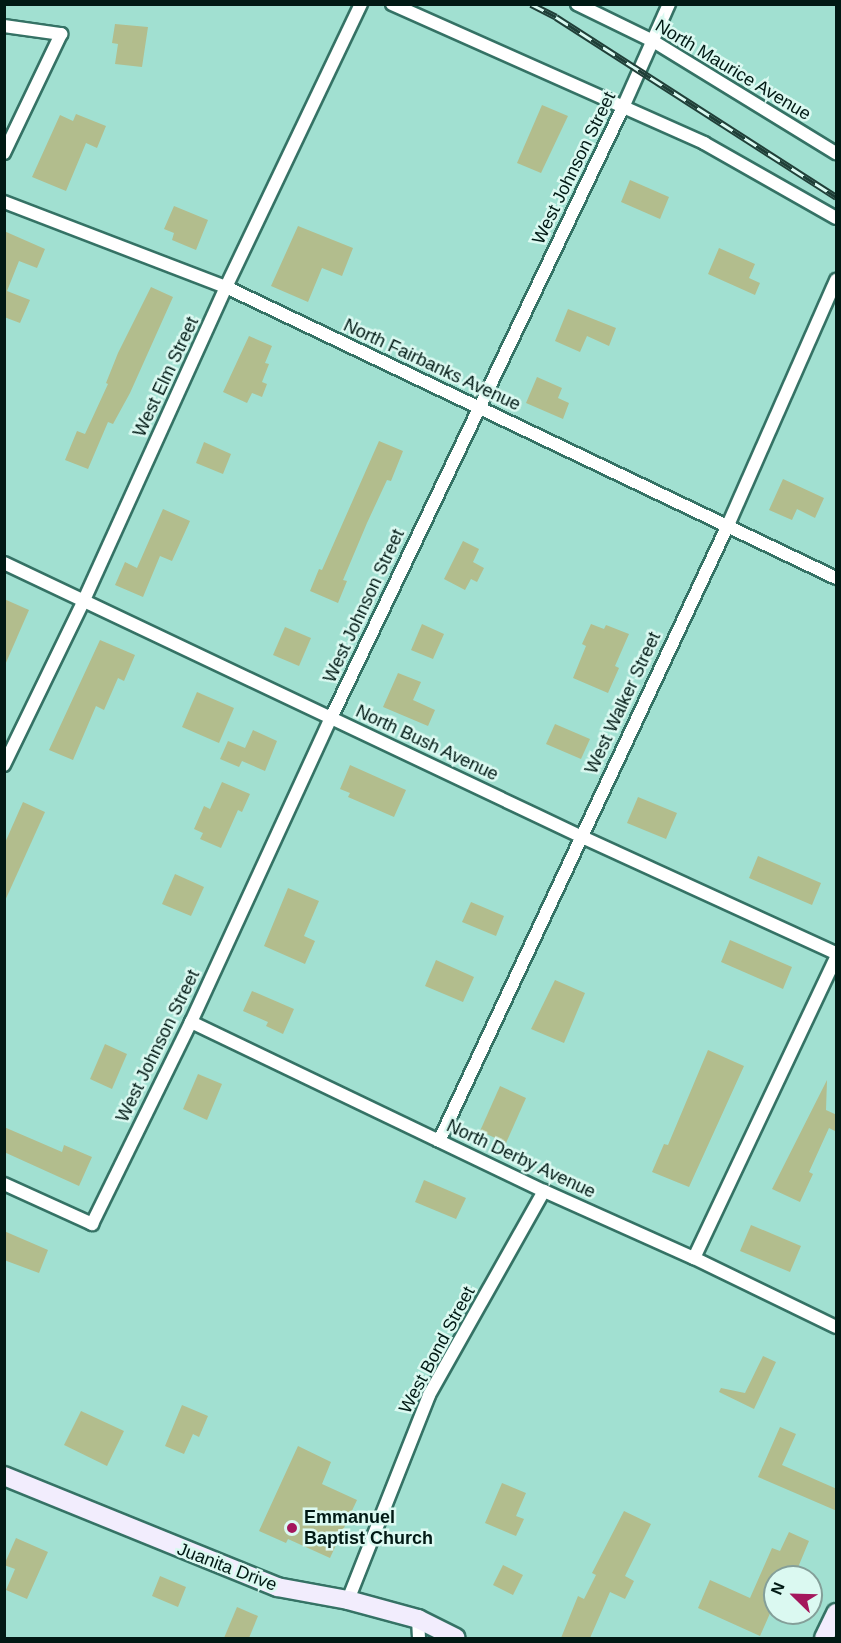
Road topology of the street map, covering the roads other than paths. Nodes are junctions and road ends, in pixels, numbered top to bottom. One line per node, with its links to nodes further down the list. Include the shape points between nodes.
1 (362, 4): 13 (street, West Elm Street)
2 (392, 4): 7 (street)
3 (577, 4): 6 (street, North Maurice Avenue)
4 (669, 4): 6 (street, West Johnson Street)
5 (4, 26): 8 (street, via 61,33)
6 (652, 41): 7 (street, West Johnson Street); 9 (street, North Maurice Avenue)
7 (624, 105): 11 (street, via 704,142); 14 (street, West Johnson Street)
8 (4, 153)
9 (837, 153)
10 (4, 202): 13 (street, North Fairbanks Avenue)
11 (837, 218)
12 (837, 280): 15 (street, West Walker Street)
13 (226, 287): 14 (street, North Fairbanks Avenue); 18 (street, West Elm Street)
14 (479, 407): 15 (street, North Fairbanks Avenue); 19 (street, West Johnson Street)
15 (728, 525): 17 (street, North Fairbanks Avenue); 21 (street, West Walker Street)
16 (4, 563): 18 (street, North Bush Avenue)
17 (837, 578)
18 (84, 600): 19 (street, North Bush Avenue); 20 (street, West Elm Street)
19 (331, 718): 21 (street, North Bush Avenue); 23 (street, West Johnson Street)
20 (4, 765)
21 (580, 836): 22 (street, North Bush Avenue); 24 (street, West Walker Street)
22 (837, 955): 27 (street)
23 (191, 1022): 24 (street, North Derby Avenue); 25 (street, West Johnson Street, via 92,1224)
24 (439, 1141): 26 (street, North Derby Avenue)
25 (4, 1184)
26 (544, 1191): 27 (street, North Derby Avenue); 30 (street, West Bond Street, via 429,1395)
27 (694, 1258): 28 (street, North Derby Avenue)
28 (837, 1327)
29 (4, 1476): 30 (street, Juanita Drive, via 277,1587)
30 (348, 1600): 32 (street, Juanita Drive)
31 (837, 1613): 35 (street)
32 (418, 1619): 33 (street); 34 (street, Juanita Drive)
33 (419, 1638)
34 (456, 1638)
35 (824, 1638)

